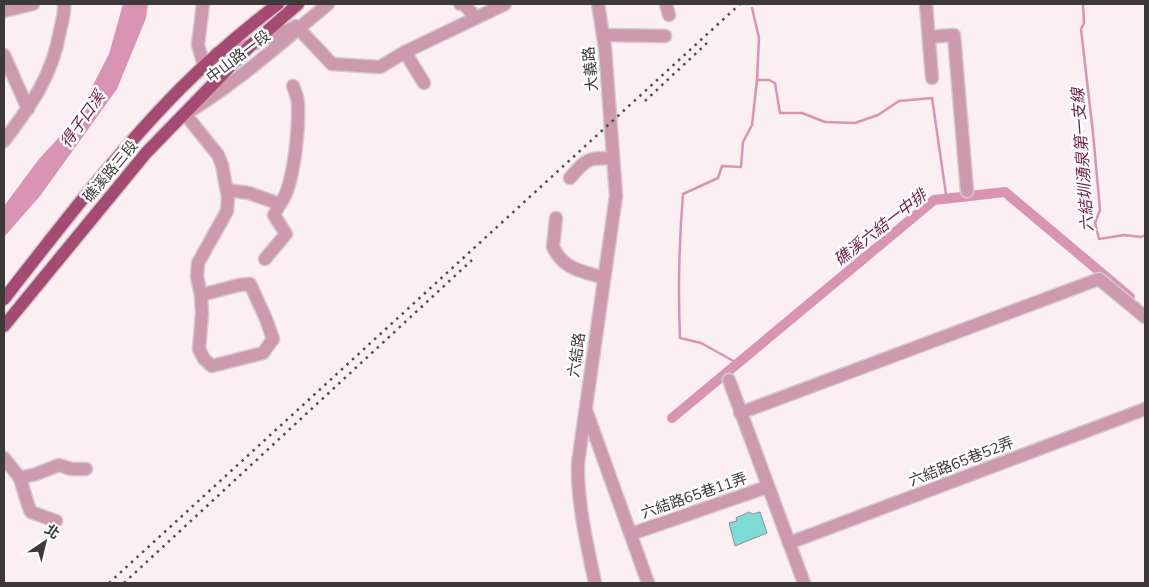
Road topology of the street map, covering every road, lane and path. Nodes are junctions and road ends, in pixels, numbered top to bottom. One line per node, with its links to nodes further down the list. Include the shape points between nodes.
1 (32, 4): 11 (street)
2 (64, 4): 25 (street, via 58,44 46,78)
3 (203, 4): 21 (street, via 198,46)
4 (278, 4): 19 (main road, 礁溪路三段)
5 (298, 4): 17 (main road, 礁溪路三段)
6 (328, 4): 13 (street, 中山路一段)
7 (460, 4): 12 (street, via 464,4)
8 (505, 4): 12 (street)
9 (598, 4): 14 (street, 大義路)
10 (926, 4): 16 (street)
11 (4, 11)
12 (476, 18): 18 (street)
13 (297, 28): 17 (street, 中山路一段); 18 (street, via 332,64 380,67); 26 (street, 中山路一段)
14 (603, 35): 15 (street); 27 (street, 大義路)
15 (665, 36)
16 (929, 37): 22 (street); 32 (street, via 954,35)
17 (251, 45): 19 (street, 中山路一段); 26 (main road, 礁溪路三段)
18 (405, 52): 23 (street)
19 (217, 54): 21 (main road, 礁溪路三段)
20 (4, 55): 25 (street)
21 (204, 66): 38 (main road, 礁溪路三段, via 113,163)
22 (932, 78)
23 (424, 83)
24 (294, 86): 33 (street, via 299,103 294,161 286,197)
25 (28, 109): 28 (street)
26 (185, 114): 31 (street, via 218,155); 40 (main road, 礁溪路三段, via 146,153)
27 (611, 131): 29 (street, 六結路)
28 (4, 141)
29 (613, 158): 30 (street, via 592,158 582,163); 36 (street, 六結路, via 616,196)
30 (570, 178)
31 (227, 190): 33 (street, via 249,193); 37 (street, via 227,211 198,263)
32 (967, 191)
33 (280, 204): 35 (street, via 274,215 286,234)
34 (556, 218): 36 (street, via 553,247 562,261)
35 (265, 259)
36 (604, 278): 42 (street, 六結路)
37 (201, 296): 37 (street, via 199,349 204,359 212,366 263,353 272,338 250,284)
38 (4, 299)
39 (1145, 317): 44 (street, via 1099,279)
40 (4, 326)
41 (729, 380): 44 (street)
42 (585, 407): 50 (street); 52 (street, 六結路, via 577,480)
43 (1145, 409): 51 (street, 六結路65巷52弄)
44 (740, 413): 48 (street)
45 (4, 458): 47 (street)
46 (86, 469): 47 (street, via 71,469 59,464)
47 (20, 478): 49 (street, via 31,512)
48 (767, 487): 50 (street, 六結路65巷11弄); 51 (street)
49 (56, 521)
50 (631, 534): 53 (street)
51 (789, 543): 54 (street)
52 (595, 583)
53 (648, 583)
54 (804, 583)

